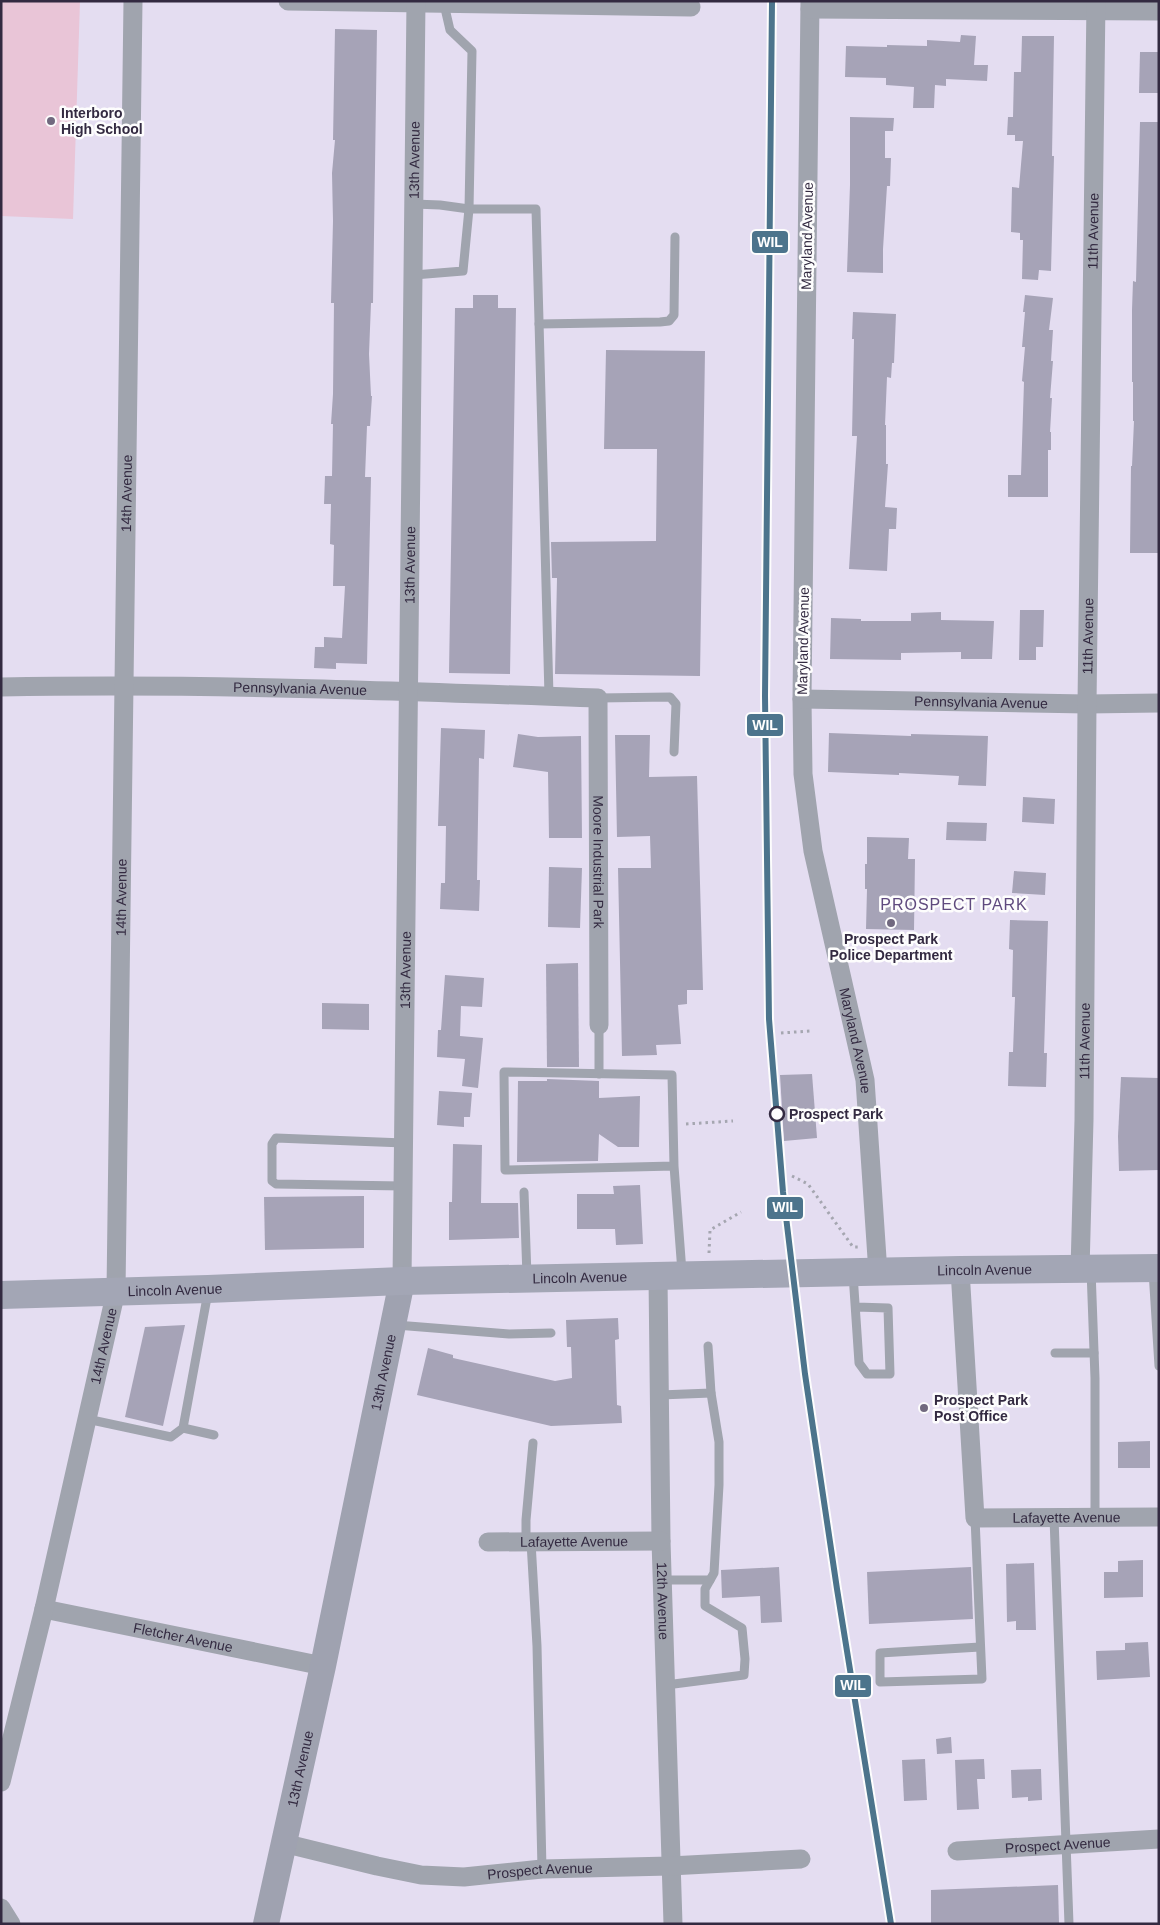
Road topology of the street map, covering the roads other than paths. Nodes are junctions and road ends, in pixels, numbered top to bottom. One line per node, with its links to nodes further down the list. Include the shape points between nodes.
1 (133, 1): 15 (street, 14th Avenue)
2 (288, 1): 3 (street)
3 (416, 2): 4 (street); 10 (street, 13th Avenue)
4 (444, 4): 5 (street); 11 (lane, via 450,30 472,51)
5 (572, 4): 6 (street)
6 (686, 5)
7 (810, 5): 8 (street); 20 (street, Maryland Avenue)
8 (1096, 5): 9 (street); 22 (street, 11th Avenue)
9 (1159, 10)
10 (414, 204): 11 (lane); 13 (street, 13th Avenue)
11 (470, 209): 13 (lane, via 463,271); 14 (lane, via 536,209)
12 (675, 237): 14 (lane, via 674,315 669,321)
13 (414, 275): 17 (street, 13th Avenue)
14 (539, 324): 18 (lane)
15 (124, 685): 16 (street, Pennsylvania Avenue); 17 (street, Pennsylvania Avenue); 38 (street, 14th Avenue)
16 (1, 687)
17 (409, 692): 18 (street, Pennsylvania Avenue); 26 (street, 13th Avenue)
18 (549, 696): 19 (street, Pennsylvania Avenue)
19 (598, 698): 23 (lane, via 670,697 676,704); 24 (street, Moore Industrial Park)
20 (802, 699): 22 (street, Pennsylvania Avenue); 30 (street, Maryland Avenue, via 803,774 813,851 865,1080)
21 (1159, 703): 22 (street, Pennsylvania Avenue)
22 (1087, 704): 33 (street, 11th Avenue)
23 (674, 752)
24 (600, 1026): 25 (lane)
25 (599, 1074): 27 (lane, via 672,1075); 27 (lane, via 504,1072 505,1170)
26 (404, 1143): 28 (street, 13th Avenue); 28 (lane, via 276,1138 272,1144 272,1181 276,1184)
27 (674, 1166): 34 (lane)
28 (404, 1186): 36 (street, 13th Avenue)
29 (524, 1192): 35 (lane)
30 (869, 1265): 32 (main road, Lincoln Avenue); 34 (main road, Lincoln Avenue); 40 (lane)
31 (1156, 1268): 33 (main road, Lincoln Avenue); 46 (lane)
32 (960, 1270): 33 (main road, Lincoln Avenue); 54 (street)
33 (1085, 1270): 45 (lane)
34 (670, 1277): 35 (main road, Lincoln Avenue); 48 (street, 12th Avenue)
35 (527, 1280): 36 (main road, Lincoln Avenue)
36 (402, 1281): 37 (main road, Lincoln Avenue); 41 (street, 13th Avenue)
37 (208, 1290): 38 (main road, Lincoln Avenue); 50 (lane)
38 (116, 1291): 39 (main road, Lincoln Avenue); 49 (street, 14th Avenue)
39 (1, 1295)
40 (856, 1307): 40 (lane, via 859,1363 867,1374 890,1374 888,1308)
41 (394, 1325): 42 (lane, via 509,1334); 64 (street, 13th Avenue)
42 (551, 1333)
43 (708, 1346): 47 (lane)
44 (1055, 1353): 45 (lane)
45 (1094, 1353): 56 (lane)
46 (1159, 1366)
47 (711, 1394): 48 (lane); 61 (lane, via 719,1442 719,1486 714,1573)
48 (660, 1395): 57 (street, 12th Avenue)
49 (87, 1419): 50 (lane, via 171,1437); 62 (street, 14th Avenue)
50 (183, 1428): 51 (lane)
51 (214, 1435)
52 (533, 1443): 59 (lane, via 526,1520)
53 (1159, 1517): 56 (street, Lafayette Avenue)
54 (975, 1518): 55 (street, Lafayette Avenue); 63 (lane)
55 (1054, 1518): 56 (street, Lafayette Avenue); 69 (lane)
56 (1095, 1518)
57 (661, 1541): 59 (street, Lafayette Avenue); 60 (street, 12th Avenue)
58 (488, 1542): 59 (street, Lafayette Avenue)
59 (529, 1542): 73 (lane, via 537,1656)
60 (663, 1580): 61 (lane); 65 (street, 12th Avenue)
61 (710, 1580): 65 (lane, via 705,1589 705,1606 742,1628 744,1675)
62 (44, 1608): 64 (street, Fletcher Avenue); 66 (street, 14th Avenue)
63 (980, 1647): 63 (lane, via 982,1679 880,1682 880,1653)
64 (323, 1666): 68 (street, 13th Avenue)
65 (666, 1685): 72 (street, 12th Avenue)
66 (1, 1782)
67 (1159, 1840): 69 (street, Prospect Avenue)
68 (283, 1843): 73 (street, Prospect Avenue, via 421,1875 464,1877); 76 (street, 13th Avenue)
69 (1065, 1845): 70 (street, Prospect Avenue); 78 (lane)
70 (957, 1851)
71 (801, 1859): 72 (street, Prospect Avenue)
72 (670, 1866): 73 (street, Prospect Avenue); 77 (street, 12th Avenue)
73 (542, 1870)
74 (1, 1908): 75 (street)
75 (11, 1924)
76 (266, 1924)
77 (673, 1924)
78 (1069, 1924)

